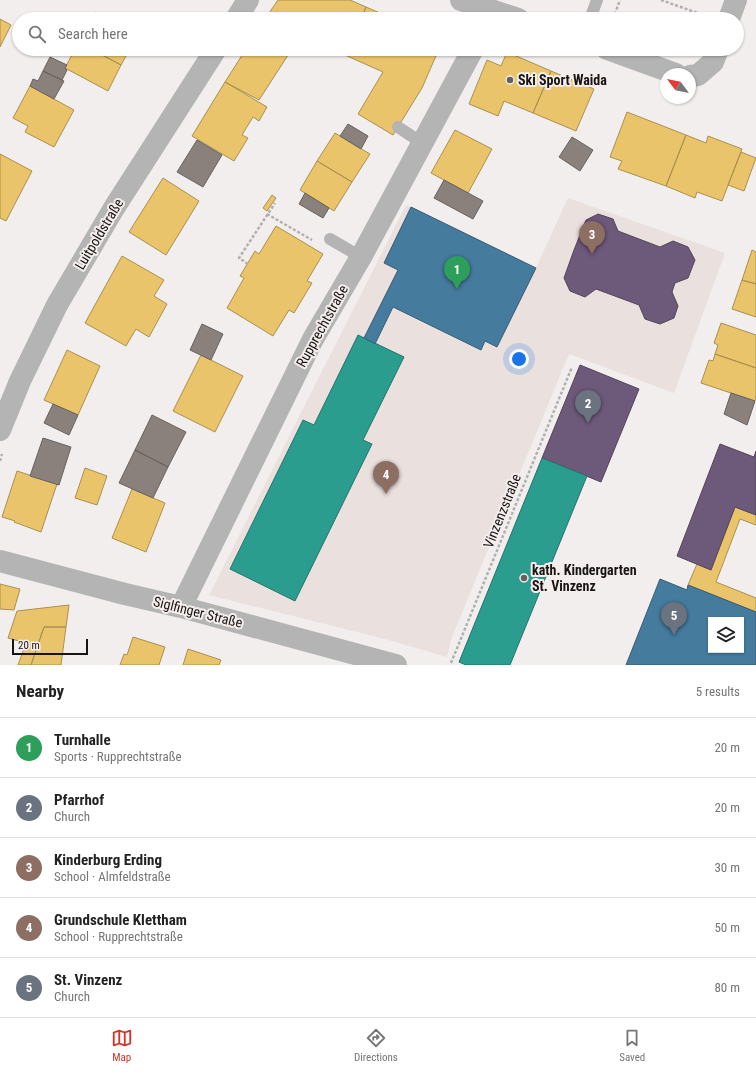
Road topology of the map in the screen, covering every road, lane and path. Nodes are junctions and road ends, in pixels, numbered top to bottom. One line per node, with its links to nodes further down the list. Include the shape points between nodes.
1 (248, 0): 7 (street)
2 (461, 0): 8 (street)
3 (597, 0): 9 (lane)
4 (620, 0): 10 (path)
5 (661, 0): 11 (path)
6 (736, 0): 12 (street)
7 (240, 12)
8 (486, 12)
9 (593, 12)
10 (616, 12)
11 (700, 12)
12 (725, 12)
13 (212, 56): 26 (street, Luitpoldstraße, via 114,208 57,305 20,381)
14 (469, 56): 20 (street, Rupprechtstraße)
15 (626, 56): 17 (street)
16 (715, 56): 18 (street, via 712,62)
17 (660, 68)
18 (696, 74)
19 (398, 128): 20 (lane)
20 (422, 143): 23 (street, Rupprechtstraße)
21 (275, 203): 24 (path, via 239,258)
22 (330, 239): 23 (lane)
23 (361, 256): 28 (street, Rupprechtstraße, via 313,339)
24 (248, 264)
25 (572, 367): 29 (path, Vinzenzstraße)
26 (0, 430)
27 (0, 561): 28 (street, Siglfinger Straße)
28 (181, 607): 30 (street, Siglfinger Straße)
29 (451, 663)
30 (396, 665)

